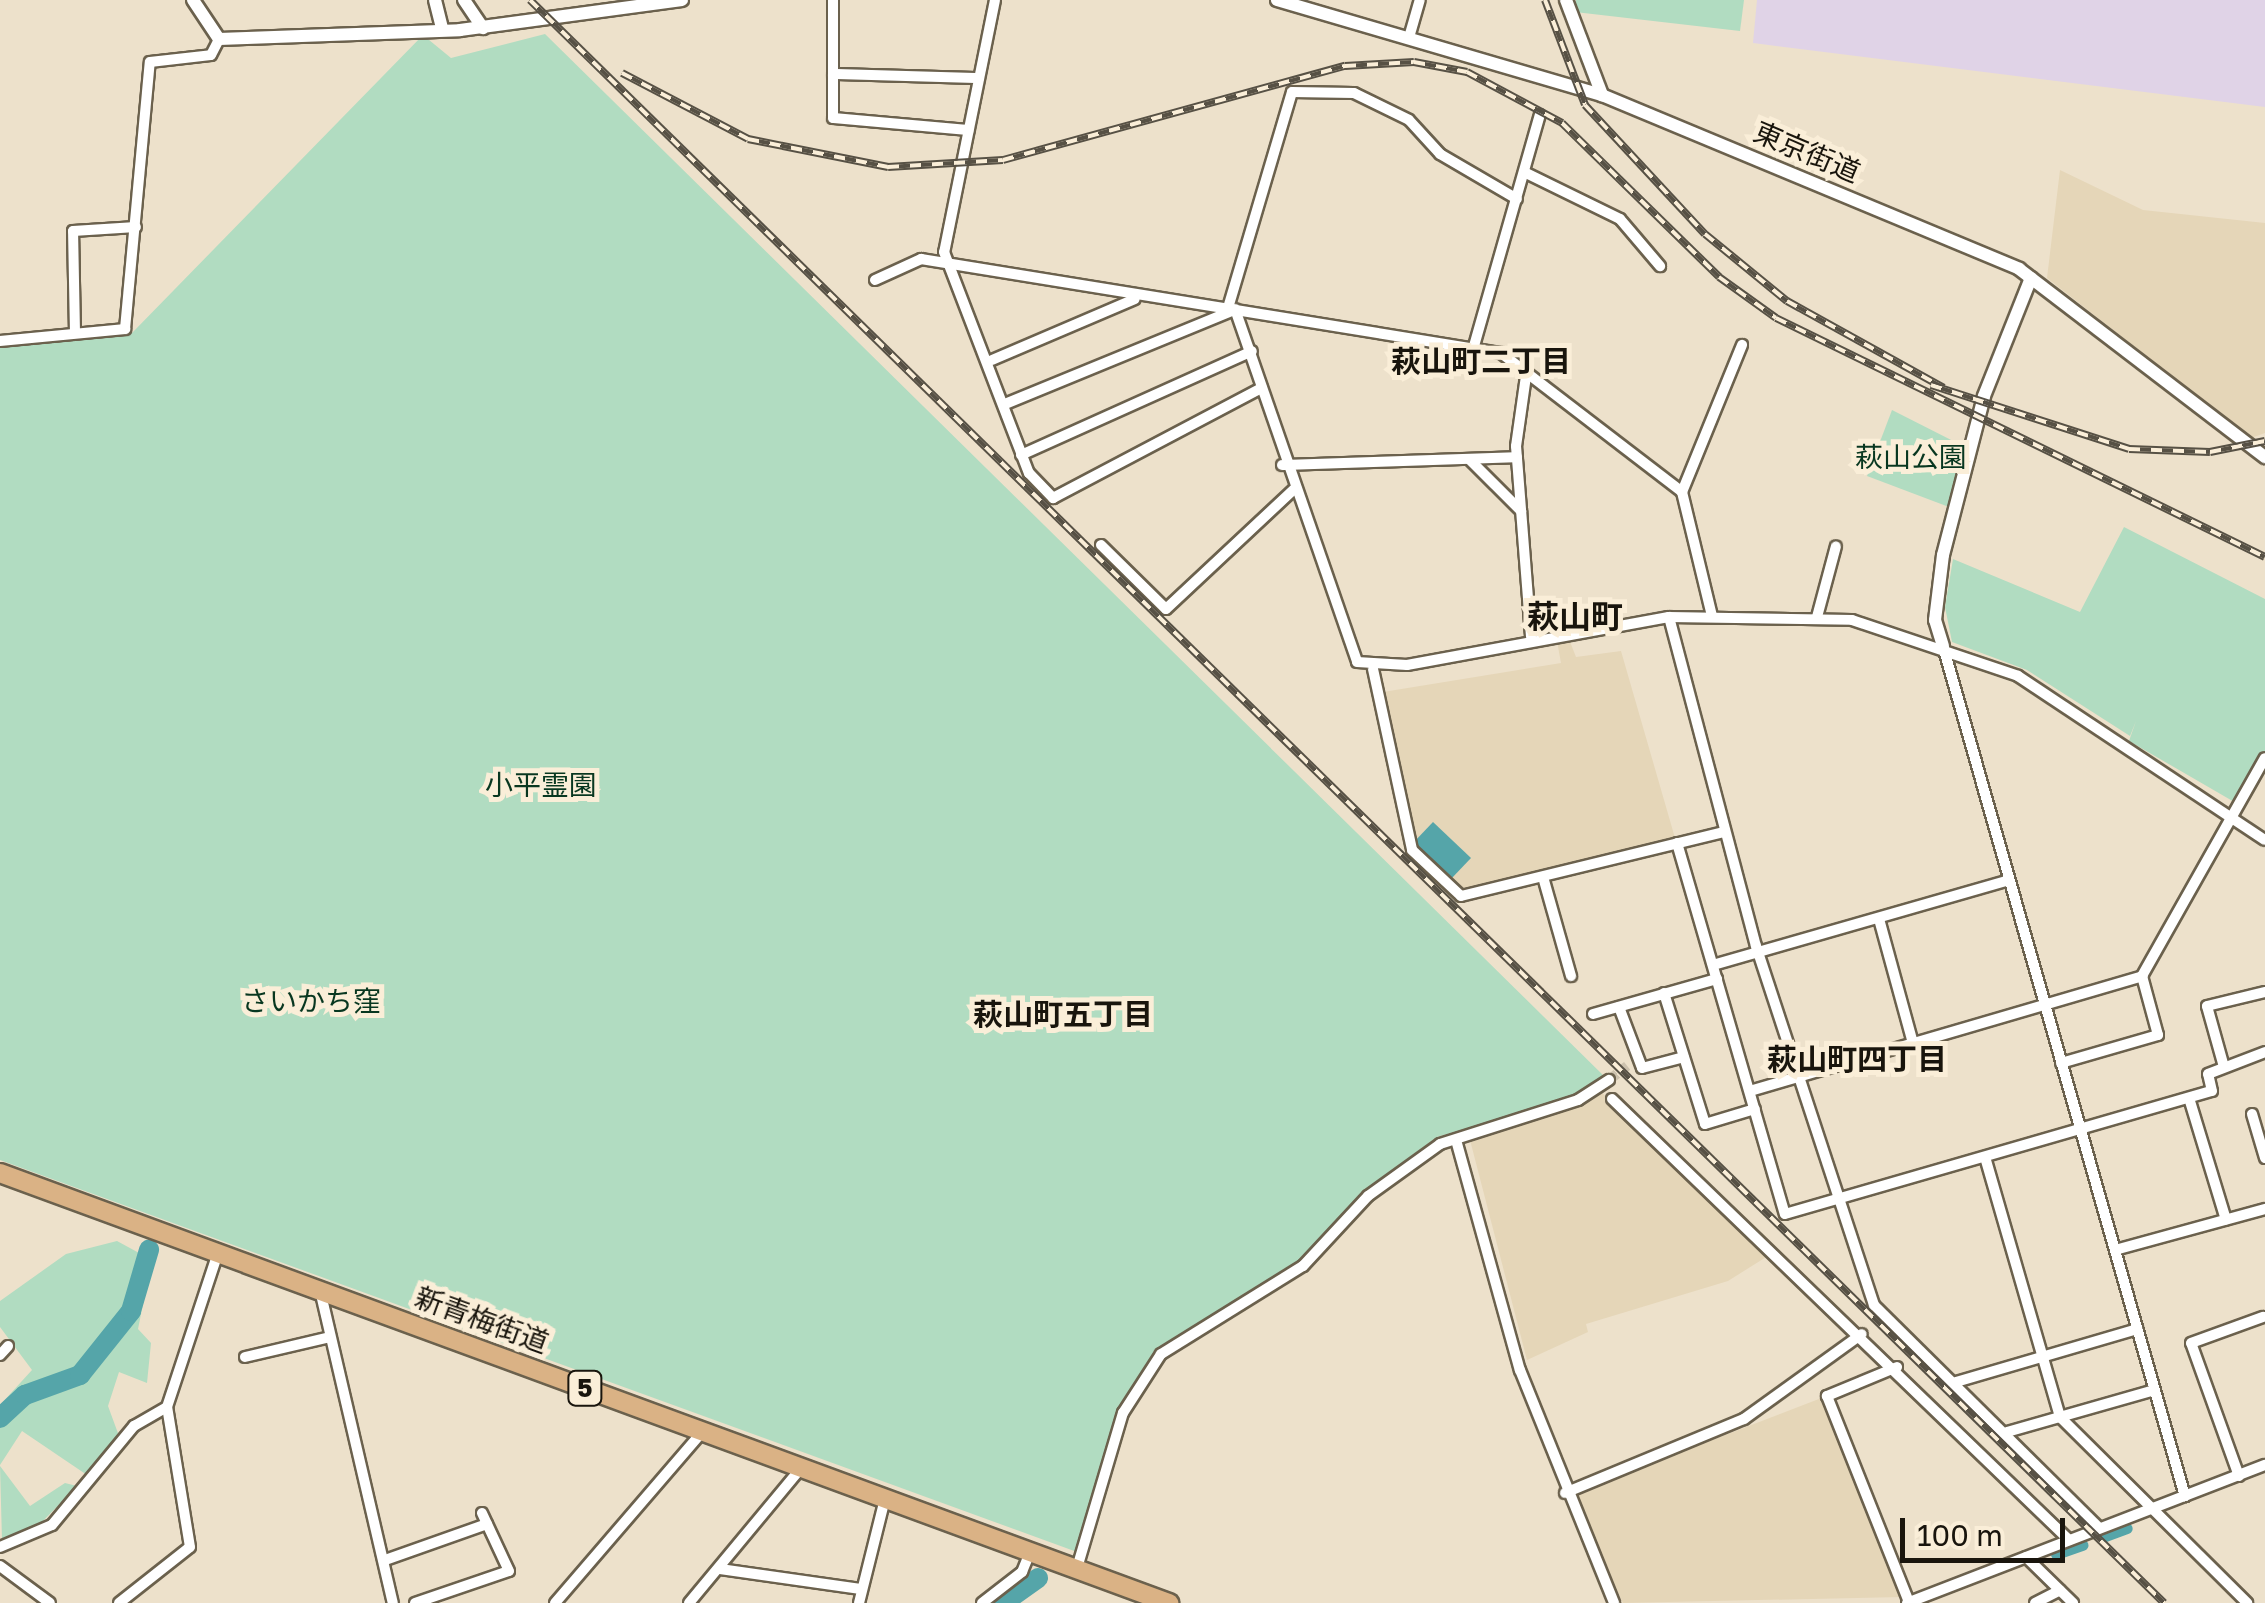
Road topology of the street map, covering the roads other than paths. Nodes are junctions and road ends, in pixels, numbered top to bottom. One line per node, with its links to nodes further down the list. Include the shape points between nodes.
1 (193, 0): 15 (street)
2 (435, 0): 12 (street)
3 (464, 0): 13 (street)
4 (682, 0): 11 (street)
5 (833, 0): 16 (street)
6 (995, 0): 17 (street)
7 (1278, 0): 8 (street, 東京街道)
8 (1289, 0): 14 (street, 東京街道)
9 (1420, 0): 14 (street)
10 (1566, 0): 18 (street)
11 (623, 2): 13 (street)
12 (442, 28): 13 (street); 15 (street)
13 (483, 28)
14 (1410, 34): 18 (street, 東京街道)
15 (219, 40): 23 (street, via 210,55 150,62)
16 (833, 74): 17 (street); 20 (street, via 833,118)
17 (978, 78): 20 (street)
18 (1602, 95): 26 (street, 東京街道)
19 (1540, 114): 21 (street)
20 (968, 130): 24 (street)
21 (1524, 172): 22 (street); 25 (street, via 1620,219)
22 (1516, 199): 29 (street, via 1368,100 1292,92); 33 (street)
23 (136, 227): 30 (street, via 125,329); 30 (street, via 73,231)
24 (946, 265): 27 (street, via 921,259); 28 (street); 35 (street)
25 (1660, 266)
26 (2031, 278): 41 (street, 東京街道); 53 (street, via 1984,396 1943,555 1935,620)
27 (875, 280)
28 (1135, 299): 29 (street); 35 (street)
29 (1231, 309): 33 (street); 34 (street); 38 (street)
30 (75, 333): 31 (street)
31 (0, 342)
32 (1742, 345): 45 (street)
33 (1474, 346): 36 (street)
34 (1252, 351): 37 (street); 39 (street)
35 (992, 360): 38 (street)
36 (1527, 369): 40 (street); 45 (street)
37 (1262, 388): 39 (street, via 1053,498); 43 (street)
38 (1005, 404): 39 (street)
39 (1022, 455)
40 (1516, 457): 42 (street); 46 (street)
41 (2265, 457)
42 (1469, 459): 43 (street); 46 (street)
43 (1282, 464): 44 (street)
44 (1293, 490): 47 (street, via 1166,608); 54 (street, via 1345,639)
45 (1682, 492): 49 (street)
46 (1521, 512): 52 (street)
47 (1101, 545)
48 (1836, 546): 50 (street)
49 (1712, 616): 50 (street); 51 (street)
50 (1817, 616): 53 (street)
51 (1668, 617): 52 (street); 57 (street)
52 (1532, 636): 54 (street)
53 (1943, 646): 56 (street, via 2018,676); 61 (street)
54 (1373, 669): 60 (street, via 1412,850 1461,896)
55 (2265, 758): 56 (street)
56 (2232, 816): 58 (street); 66 (street)
57 (1723, 832): 59 (street); 63 (street)
58 (2265, 840)
59 (1677, 844): 60 (street); 64 (street)
60 (1544, 877): 65 (street)
61 (2009, 880): 62 (street); 70 (street)
62 (1878, 919): 63 (street); 73 (street)
63 (1762, 950): 64 (street); 78 (street)
64 (1713, 965): 67 (street)
65 (1571, 976)
66 (2142, 976): 70 (street); 76 (street, via 2158,1035)
67 (1716, 978): 69 (street); 80 (street)
68 (2265, 992): 77 (street, via 2207,1006)
69 (1664, 994): 71 (street); 75 (street)
70 (2044, 1005): 73 (street); 76 (street)
71 (1620, 1006): 72 (street); 75 (street, via 1631,1063 1642,1068)
72 (1593, 1014)
73 (1913, 1043): 78 (street)
74 (2265, 1052): 77 (street)
75 (1684, 1057): 83 (street, via 1706,1124)
76 (2061, 1063): 85 (street)
77 (2224, 1067): 81 (street, via 2208,1074 2212,1091)
78 (1803, 1075): 80 (street); 90 (street)
79 (1609, 1080): 86 (street, via 1578,1100)
80 (1750, 1091): 83 (street)
81 (2189, 1098): 85 (street); 92 (street)
82 (1612, 1099): 98 (street)
83 (1755, 1110): 90 (street, via 1785,1214)
84 (2252, 1114): 88 (street)
85 (2080, 1129): 87 (street); 93 (street)
86 (1456, 1140): 112 (street); 123 (street, via 1368,1196 1304,1266 1161,1354 1123,1413)
87 (1985, 1156): 90 (street); 101 (street)
88 (2265, 1158)
89 (1, 1175): 94 (main road, 新青梅街道 / 5)
90 (1844, 1198): 103 (street, via 1874,1305)
91 (2265, 1209): 92 (street)
92 (2226, 1220): 93 (street)
93 (2115, 1250): 97 (street)
94 (218, 1252): 95 (main road, 新青梅街道 / 5); 105 (street)
95 (320, 1289): 99 (street); 107 (main road, 新青梅街道 / 5)
96 (2263, 1317): 111 (street, via 2191,1343)
97 (2137, 1330): 101 (street); 104 (street)
98 (1862, 1334): 102 (street); 112 (street, via 1744,1419)
99 (330, 1337): 100 (street); 121 (street)
100 (245, 1357)
101 (2042, 1358): 103 (street); 106 (street)
102 (1897, 1367): 117 (street); 127 (street, via 1827,1396)
103 (1956, 1382): 108 (street)
104 (2154, 1390): 106 (street); 113 (street)
105 (167, 1407): 118 (street, via 134,1426 52,1525); 129 (street, via 190,1547)
106 (2060, 1417): 108 (street); 115 (street)
107 (703, 1431): 110 (main road, 新青梅街道 / 5); 132 (street)
108 (2007, 1432): 116 (street)
109 (2265, 1465): 111 (street)
110 (801, 1468): 114 (main road, 新青梅街道 / 5); 124 (street)
111 (2239, 1476): 113 (street)
112 (1564, 1493): 137 (street)
113 (2185, 1496): 115 (street)
114 (885, 1499): 119 (main road, 新青梅街道 / 5); 125 (street)
115 (2154, 1507): 116 (street); 140 (street)
116 (2099, 1528): 117 (street)
117 (2069, 1540): 120 (street)
118 (0, 1547)
119 (1030, 1552): 123 (main road, 新青梅街道 / 5); 135 (street, via 1022,1572)
120 (2026, 1557): 126 (street); 127 (street)
121 (388, 1559): 130 (street); 131 (street, via 485,1519 509,1571)
122 (0, 1566): 128 (street)
123 (1077, 1568): 136 (main road, 新青梅街道 / 5)
124 (720, 1569): 125 (street); 133 (street)
125 (861, 1589): 134 (street)
126 (2060, 1590): 138 (street); 139 (street)
127 (1908, 1602)
128 (50, 1603)
129 (119, 1603)
130 (393, 1603)
131 (414, 1603)
132 (555, 1603)
133 (689, 1603)
134 (859, 1603)
135 (982, 1603)
136 (1169, 1603)
137 (1614, 1603)
138 (2035, 1603)
139 (2073, 1603)
140 (2247, 1603)

